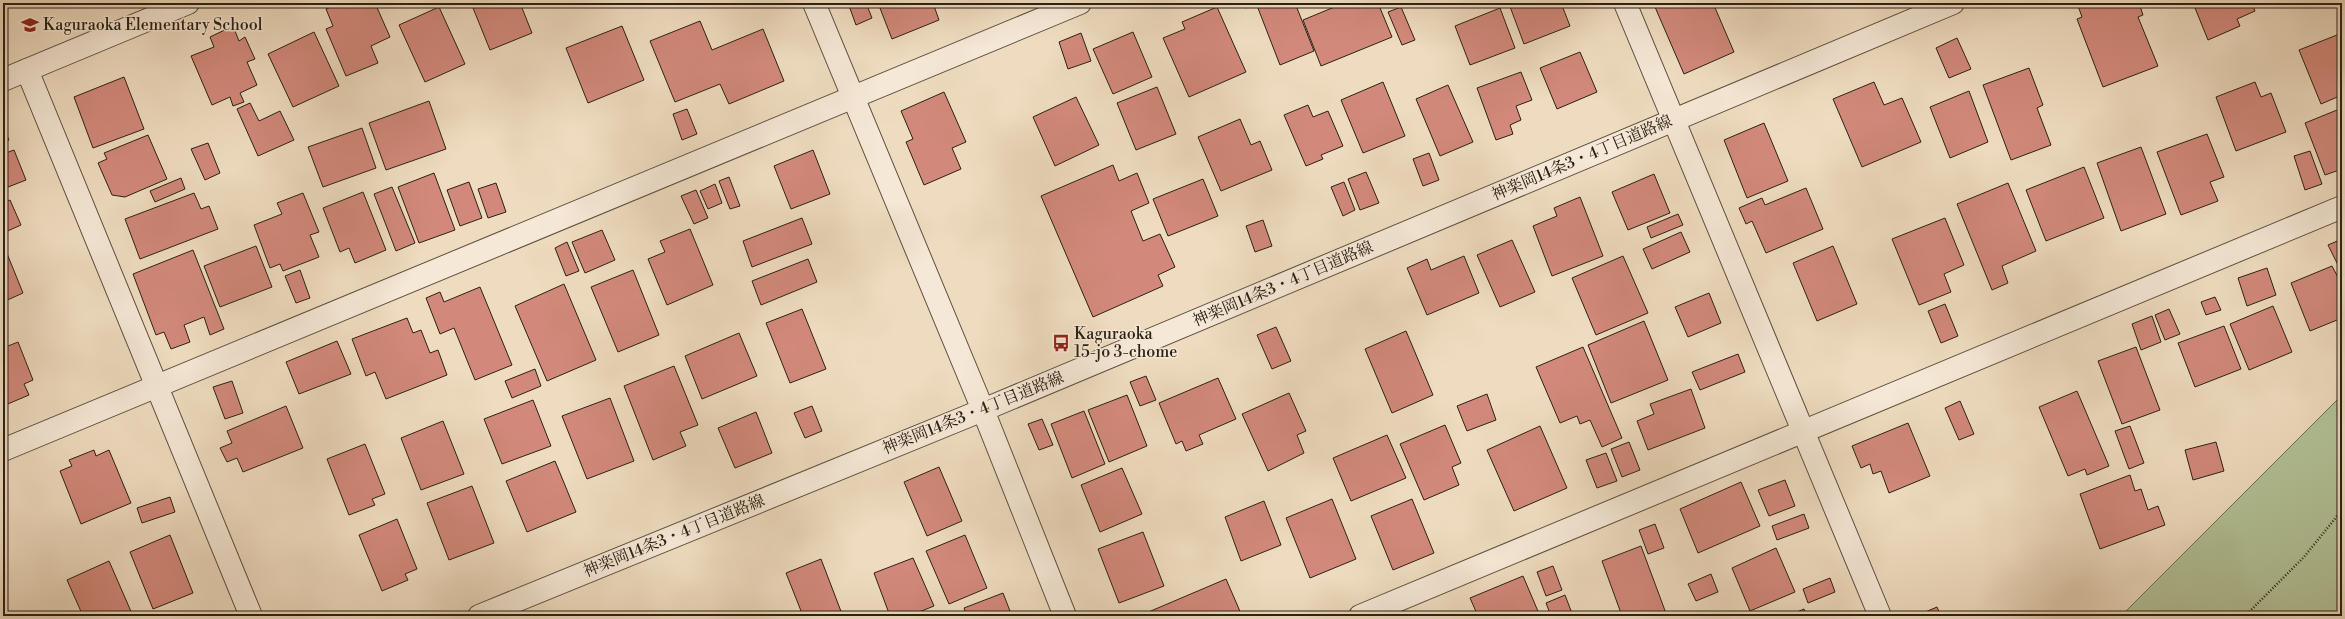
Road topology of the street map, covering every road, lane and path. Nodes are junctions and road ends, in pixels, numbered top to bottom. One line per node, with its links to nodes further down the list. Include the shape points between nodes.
1 (188, 3): 6 (street)
2 (814, 3): 8 (street)
3 (1080, 3): 8 (street)
4 (1625, 3): 9 (street)
5 (1953, 3): 9 (street, 神楽岡14条3・4丁目道路線)
6 (27, 70): 7 (street); 11 (street)
7 (3, 80)
8 (853, 97): 11 (street); 12 (street)
9 (1674, 120): 12 (street, 神楽岡14条3・4丁目道路線); 13 (street)
10 (2342, 207): 13 (street)
11 (156, 386): 14 (street); 16 (street)
12 (983, 410): 17 (street, 神楽岡14条3・4丁目道路線); 18 (street)
13 (1803, 431): 19 (street); 20 (street)
14 (3, 450)
15 (2342, 510): 21 (path, via 2304,557)
16 (251, 616)
17 (479, 616)
18 (1065, 616)
19 (1360, 616)
20 (1880, 616)
21 (2245, 616)

